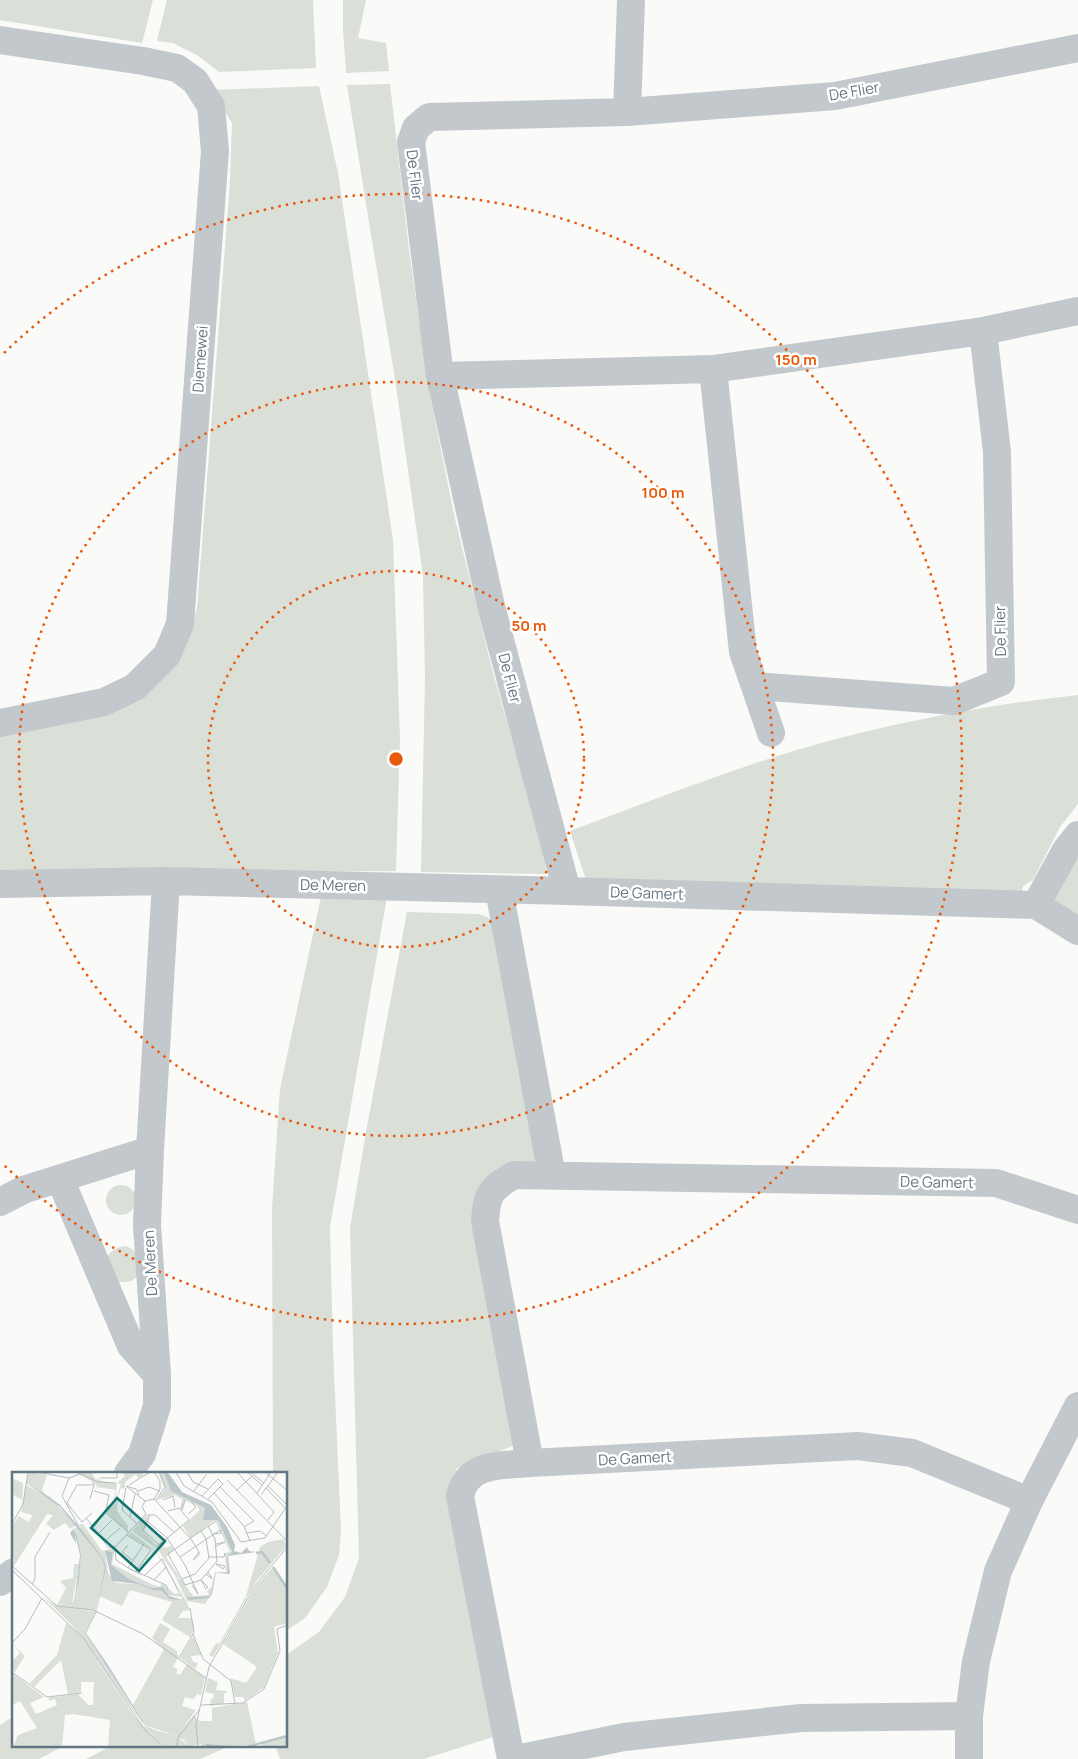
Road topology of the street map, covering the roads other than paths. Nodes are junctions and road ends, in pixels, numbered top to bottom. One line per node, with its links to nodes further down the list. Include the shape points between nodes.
1 (630, 0): 4 (street)
2 (0, 40): 10 (street, Diemewei, via 177,68 195,81 211,106 215,151 180,624 167,655 135,687 104,702)
3 (1078, 48): 4 (street, De Flier, via 836,96)
4 (627, 112): 8 (street, De Flier, via 429,117 416,128 410,142)
5 (1078, 310): 6 (street)
6 (983, 330): 7 (street); 9 (street, De Flier, via 997,452 1001,682 954,701)
7 (713, 369): 8 (street); 9 (street, via 743,652)
8 (440, 376): 16 (street, De Flier, via 491,606)
9 (755, 686): 11 (street)
10 (0, 724)
11 (770, 733)
12 (1078, 834): 17 (street)
13 (166, 881): 14 (street, De Meren); 15 (street, De Meren); 19 (street, De Meren)
14 (0, 884)
15 (499, 890): 16 (street, De Gamert); 20 (street)
16 (568, 891): 17 (street, De Gamert)
17 (1036, 905): 18 (street)
18 (1078, 931)
19 (150, 1150): 21 (street); 24 (street, De Meren, via 147,1225)
20 (552, 1176): 23 (street, De Gamert, via 996,1183); 26 (street, De Gamert, via 514,1175 498,1185 486,1201 485,1221)
21 (60, 1179): 22 (street, via 23,1190); 24 (street, via 131,1346)
22 (0, 1202)
23 (1078, 1210)
24 (157, 1375): 27 (street, De Meren, via 157,1406 142,1454)
25 (1078, 1406): 28 (street)
26 (530, 1463): 28 (street, De Gamert, via 858,1446 912,1453); 32 (street, De Gamert, via 482,1468 470,1476 460,1496)
27 (129, 1472)
28 (1029, 1501): 31 (street, via 998,1571 976,1662)
29 (12, 1573): 30 (street)
30 (0, 1582)
31 (968, 1716): 33 (street, via 801,1718 624,1737); 34 (street)
32 (511, 1759)
33 (516, 1759)
34 (969, 1759)

